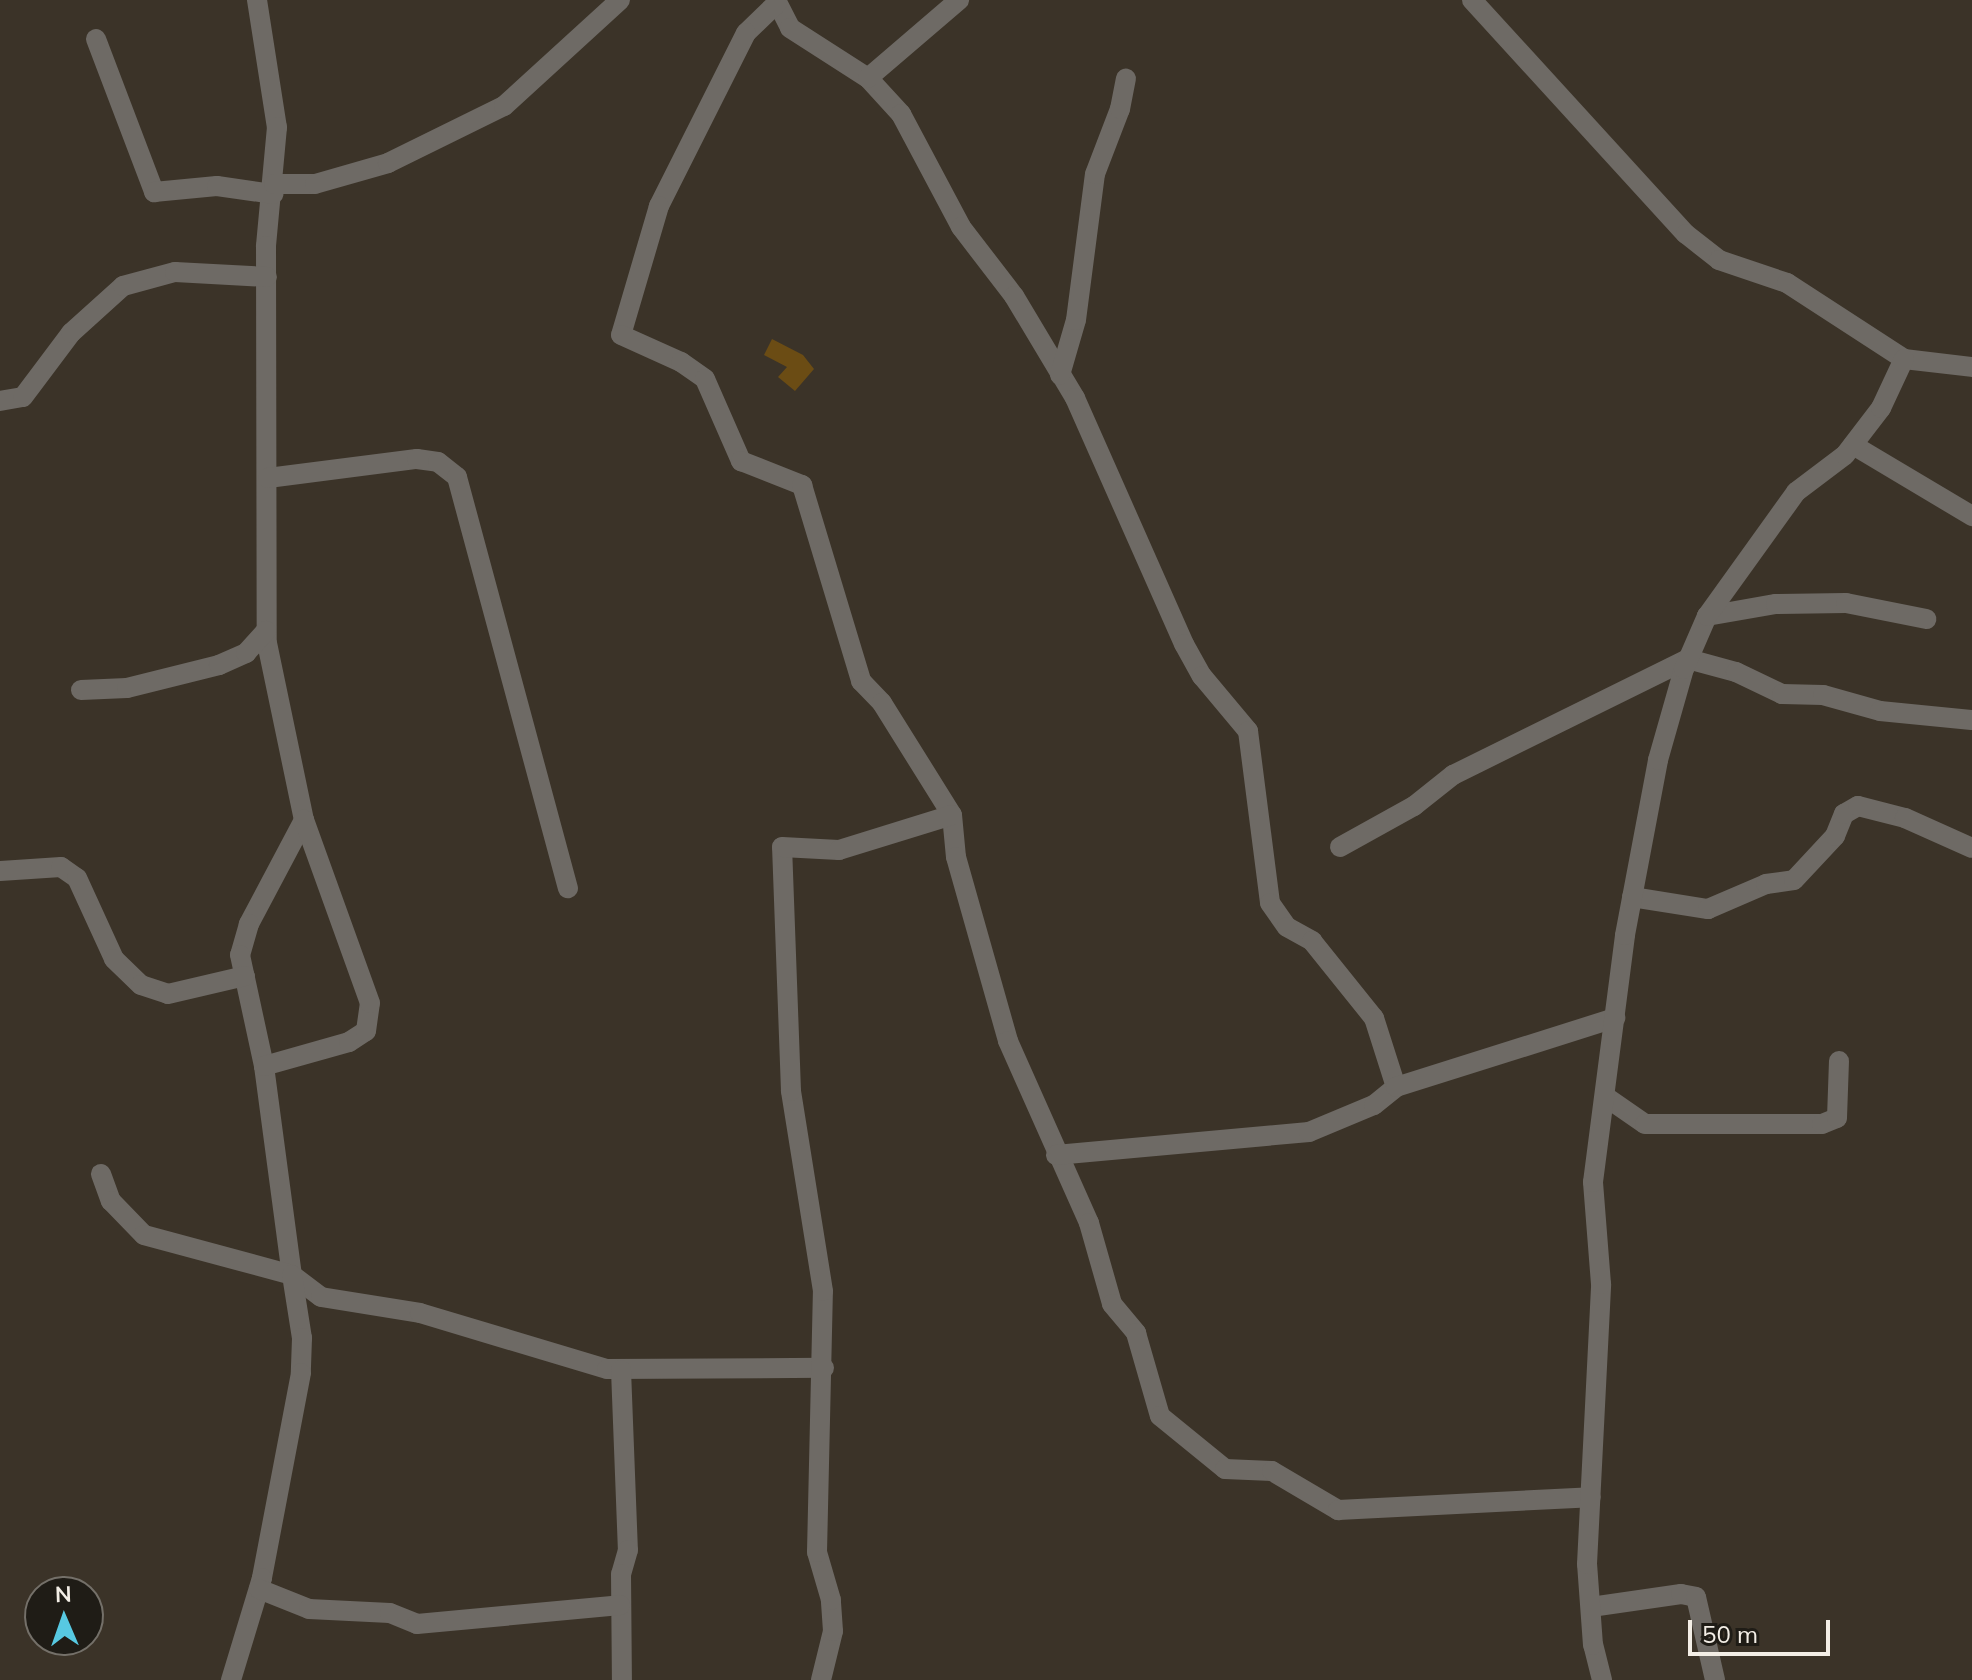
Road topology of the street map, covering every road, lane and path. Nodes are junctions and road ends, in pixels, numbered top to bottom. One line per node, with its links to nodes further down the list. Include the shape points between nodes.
1 (257, 0): 9 (street, via 277,127)
2 (620, 0): 9 (street, via 504,106 388,163 315,184)
3 (959, 0): 7 (street)
4 (1472, 0): 11 (street, via 1686,234 1719,260 1787,283)
5 (777, 2): 7 (street, via 790,28); 24 (street, via 746,33 659,206 621,335 705,379 741,461 802,485 861,681 882,703)
6 (96, 39): 9 (street, via 154,192 217,186)
7 (868, 78): 13 (street, via 901,114 961,227 1014,296)
8 (1126, 79): 13 (street, via 1095,174 1076,320)
9 (274, 189): 10 (street)
10 (267, 277): 14 (street, via 175,272 123,286 71,333 23,397); 16 (street)
11 (1904, 359): 12 (street); 15 (street, via 1881,408)
12 (1972, 367)
13 (1060, 375): 35 (street, via 1184,644 1202,676 1248,731 1270,903 1287,927 1312,941 1374,1018)
14 (0, 401)
15 (1853, 445): 17 (street); 18 (street, via 1796,492)
16 (268, 478): 20 (street); 29 (street, via 417,459 438,462 457,477)
17 (1972, 516)
18 (1707, 616): 19 (street, via 1776,604 1846,603); 21 (street)
19 (1926, 619)
20 (266, 631): 22 (street, via 246,653 219,665 127,688); 25 (street)
21 (1688, 659): 23 (street, via 1736,672 1782,694 1823,695 1880,711); 26 (street, via 1453,775 1414,806); 30 (street, via 1658,760)
22 (81, 690)
23 (1972, 720)
24 (952, 815): 37 (street, via 956,857 1000,1016); 40 (street, via 839,850 782,847 791,1091 823,1291)
25 (304, 820): 31 (street, via 249,924 240,955); 34 (street, via 370,1003 366,1031 349,1042)
26 (1340, 847)
27 (1972, 848): 30 (street, via 1905,818 1858,806 1844,814 1835,836 1794,880 1766,884 1708,909)
28 (0, 871): 31 (street, via 61,867 77,878 114,959 141,985 168,994)
29 (568, 888)
30 (1632, 897): 32 (street)
31 (245, 976): 34 (street)
32 (1615, 1018): 35 (street); 36 (street)
33 (1839, 1061): 36 (street, via 1837,1118 1822,1124 1645,1124)
34 (264, 1066): 39 (street)
35 (1396, 1087): 37 (street, via 1374,1105 1309,1132 1262,1141)
36 (1606, 1097): 42 (street, via 1593,1182 1601,1284)
37 (1056, 1155): 42 (street, via 1089,1223 1112,1304 1136,1333 1160,1416 1225,1469 1272,1471 1338,1510)
38 (101, 1174): 39 (street, via 111,1201 144,1235)
39 (292, 1275): 41 (street, via 321,1297 420,1313); 43 (street, via 302,1338 301,1373)
40 (824, 1368): 41 (street); 48 (street, via 817,1552 833,1631)
41 (621, 1370): 44 (street, via 628,1550)
42 (1591, 1497): 45 (street)
43 (259, 1589): 44 (street, via 309,1609 390,1613 417,1624); 46 (street)
44 (620, 1605): 47 (street)
45 (1591, 1607): 49 (street); 50 (street, via 1681,1594 1696,1597)
46 (231, 1680)
47 (622, 1680)
48 (821, 1680)
49 (1602, 1680)
50 (1715, 1680)

